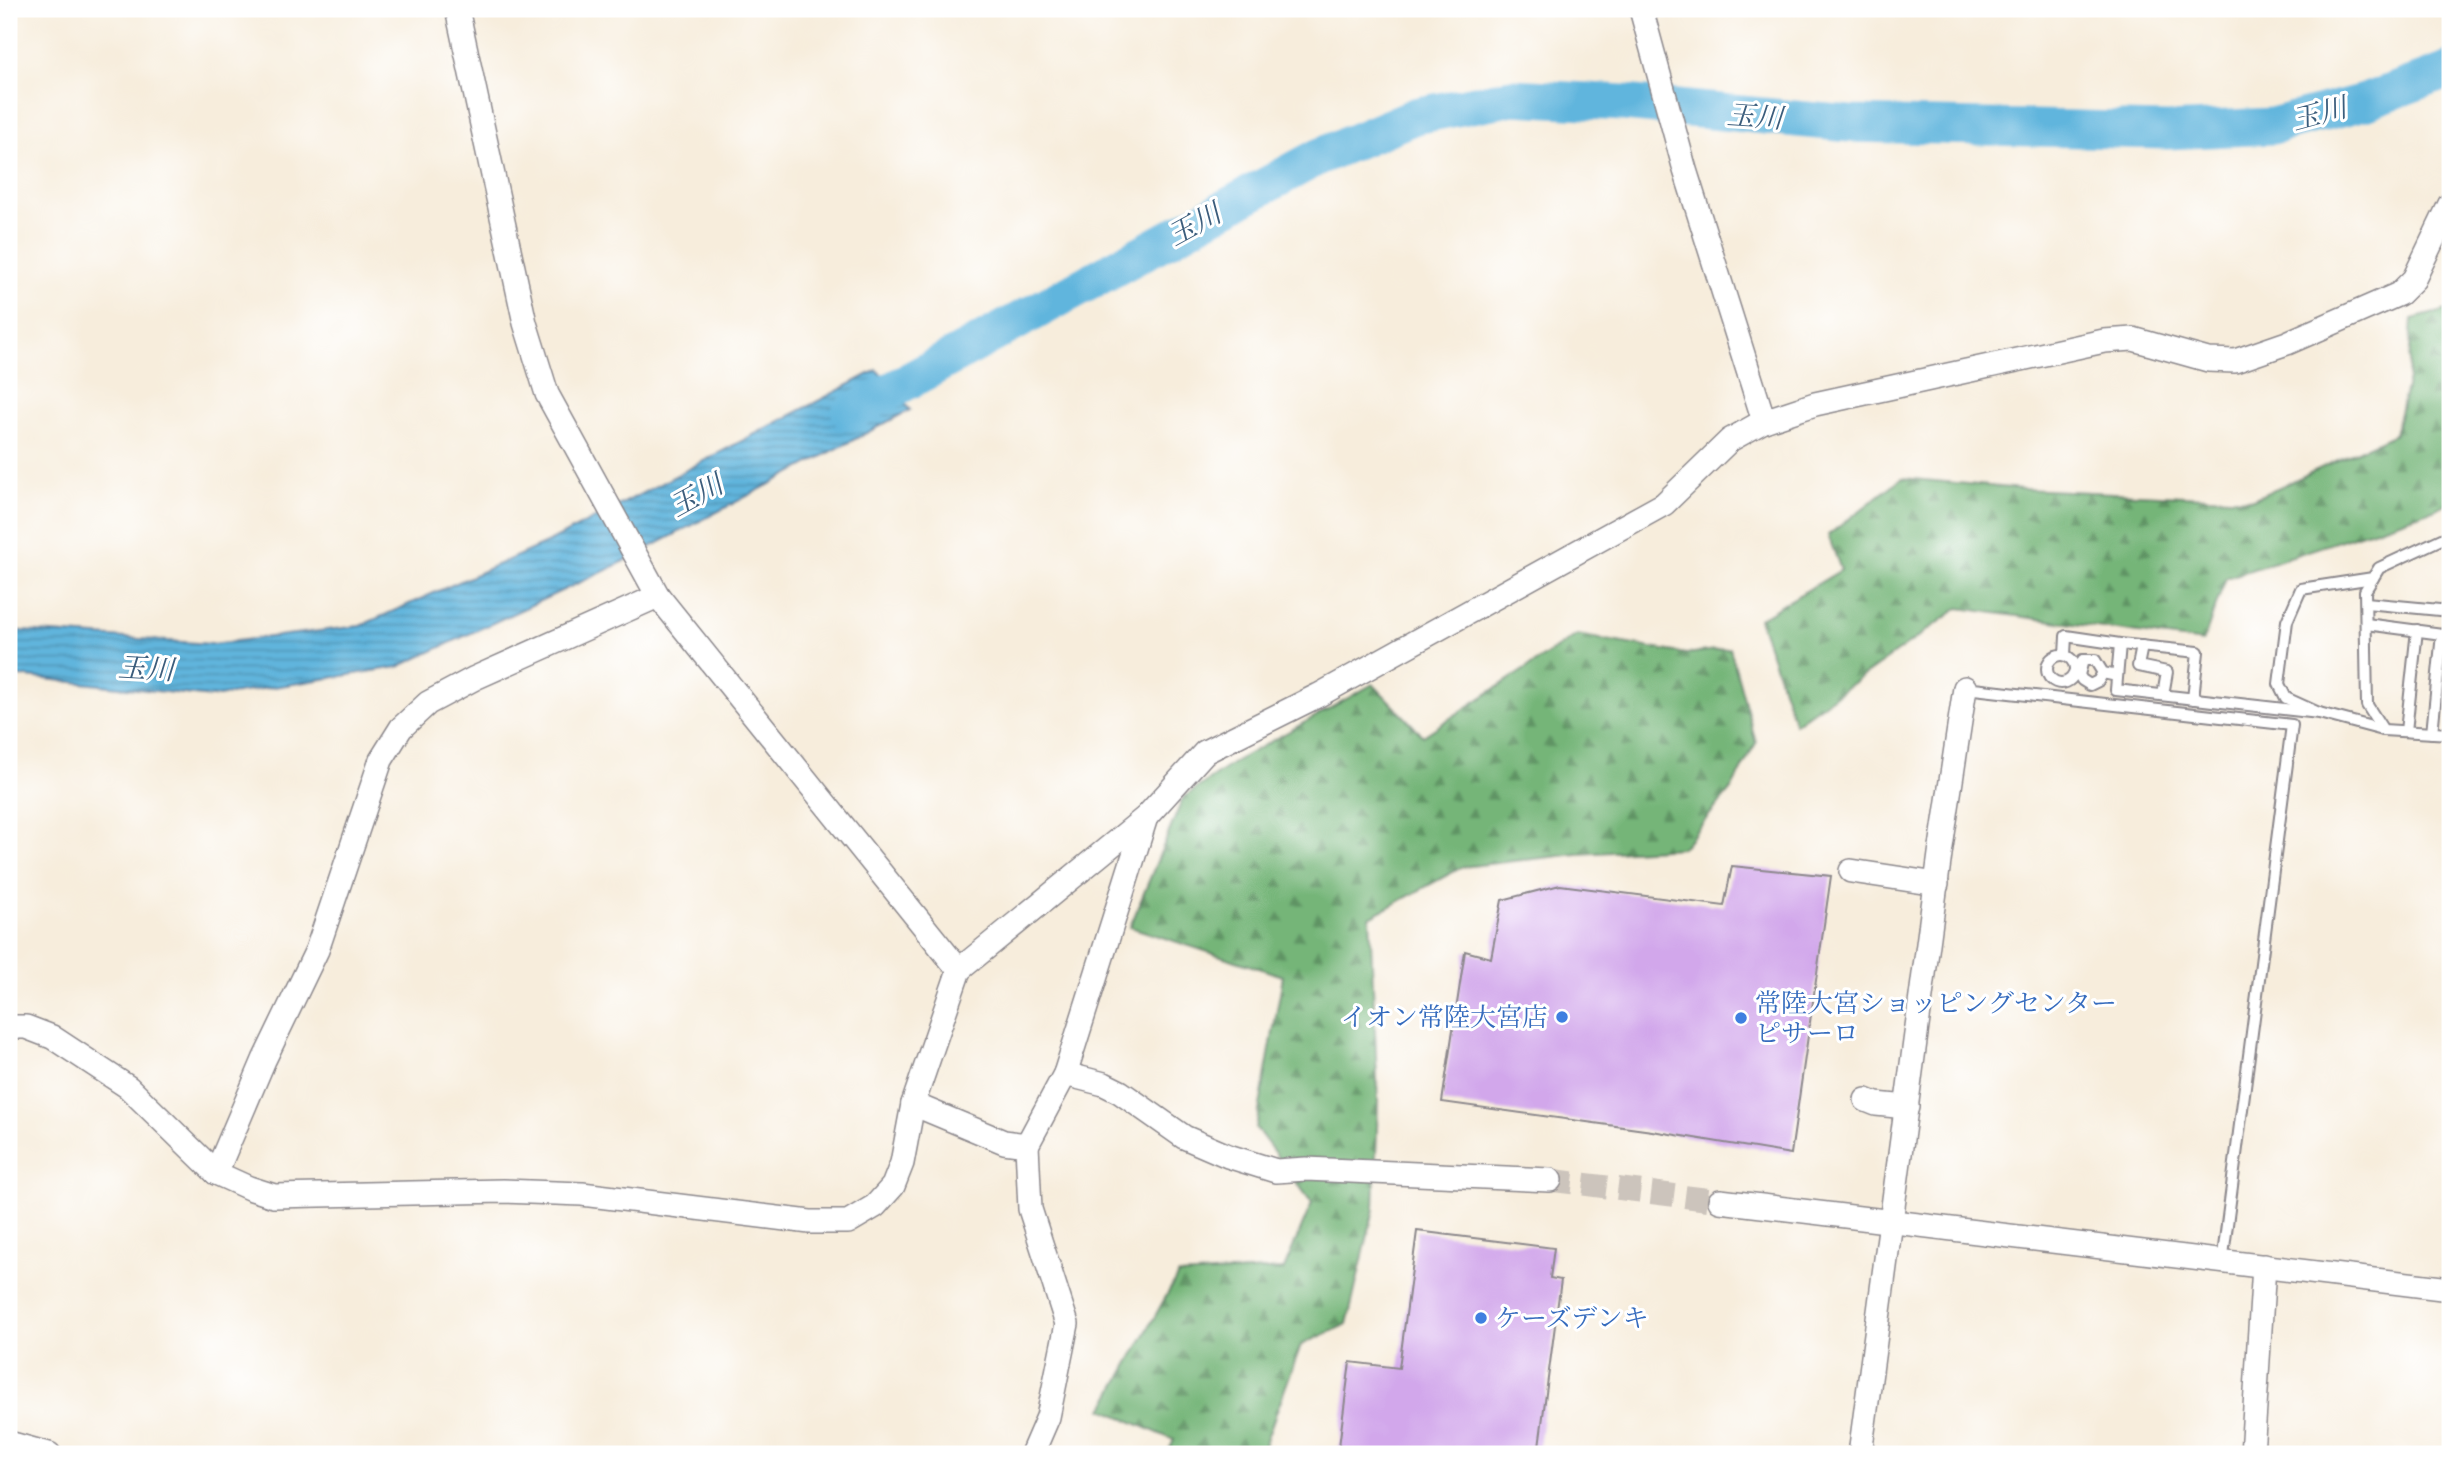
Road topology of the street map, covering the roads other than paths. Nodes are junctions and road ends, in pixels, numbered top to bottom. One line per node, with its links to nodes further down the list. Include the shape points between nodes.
1 (457, 9): 7 (street, via 525,323 547,394)
2 (1641, 9): 4 (street, via 1685,170)
3 (2450, 204): 4 (street, via 2414,279 2399,294 2235,361 2208,360 2133,339 2104,341 1815,404)
4 (1764, 421): 27 (street, via 1730,440 1664,504 1318,695 1205,752)
5 (2450, 535): 6 (lane, via 2379,568)
6 (2373, 578): 8 (lane, via 2365,591); 22 (lane, via 2301,589 2287,621 2279,684 2286,698)
7 (658, 596): 30 (street); 37 (street, via 475,678 428,703 401,729 381,760 317,950)
8 (2366, 603): 9 (lane); 10 (lane)
9 (2450, 611)
10 (2366, 624): 11 (lane); 23 (lane, via 2367,705)
11 (2417, 630): 12 (lane); 24 (lane)
12 (2446, 634): 25 (lane)
13 (2120, 645): 14 (lane); 15 (lane, via 2066,636); 18 (lane)
14 (2142, 646): 20 (lane, via 2138,666 2167,672); 21 (lane, via 2198,652)
15 (2065, 655): 16 (lane); 16 (lane, via 2049,661 2049,677 2066,682)
16 (2077, 670): 17 (lane, via 2083,660 2095,660); 17 (lane, via 2090,685)
17 (2103, 673): 18 (lane)
18 (2117, 676): 20 (lane, via 2116,690)
19 (1965, 688): 29 (street); 41 (lane, via 2292,725)
20 (2163, 695): 21 (lane)
21 (2193, 699): 22 (lane)
22 (2319, 713): 23 (lane)
23 (2383, 730): 24 (lane)
24 (2406, 731): 25 (lane)
25 (2431, 733): 26 (lane)
26 (2450, 734)
27 (1146, 817): 30 (street); 32 (street)
28 (1851, 871): 29 (street)
29 (1937, 884): 35 (street)
30 (959, 971): 34 (street)
31 (9, 1027): 37 (street, via 26,1027 52,1037 128,1087)
32 (1065, 1074): 36 (street); 38 (street, via 1120,1092 1184,1137 1276,1171)
33 (1866, 1100): 35 (street)
34 (913, 1104): 36 (street, via 1004,1142); 37 (street, via 893,1186 875,1206 848,1222 810,1222 582,1194 503,1191 274,1196)
35 (1907, 1107): 40 (street)
36 (1027, 1145): 46 (street, via 1030,1209 1067,1324 1048,1417)
37 (216, 1173)
38 (1550, 1180)
39 (1720, 1201): 40 (street)
40 (1891, 1222): 41 (street); 47 (street)
41 (2222, 1263): 42 (street)
42 (2264, 1266): 43 (street); 48 (street)
43 (2450, 1289)
44 (9, 1443): 45 (street)
45 (49, 1454)
46 (1032, 1454)
47 (1860, 1454)
48 (2252, 1454)

